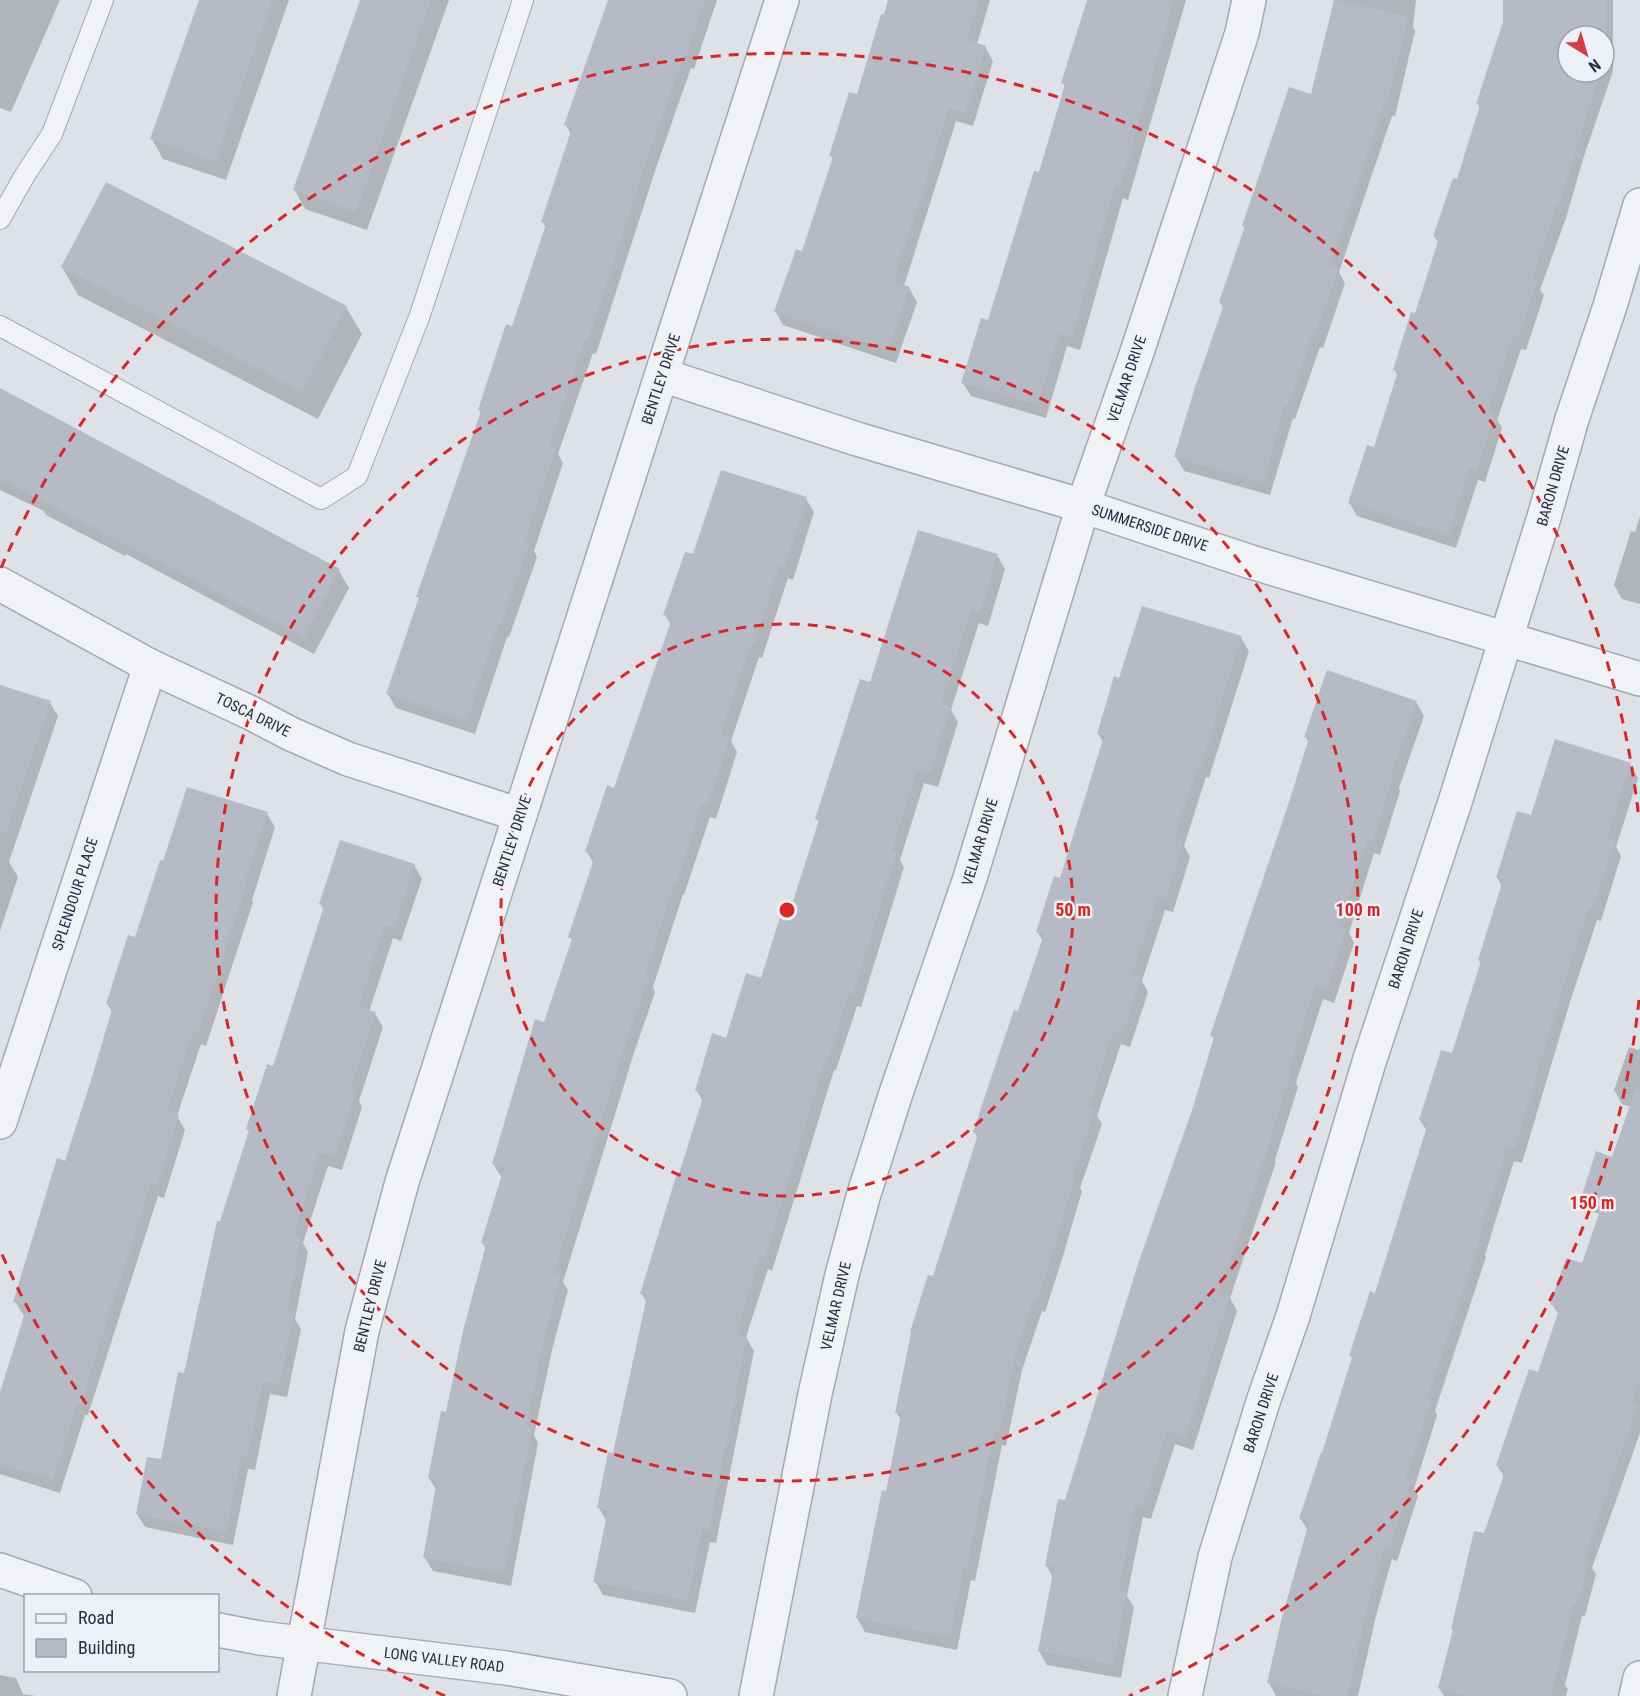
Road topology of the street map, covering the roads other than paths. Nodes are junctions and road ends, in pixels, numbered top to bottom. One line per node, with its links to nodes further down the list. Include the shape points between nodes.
1 (103, 0): 6 (lane, via 52,134)
2 (523, 0): 7 (lane, via 420,315 357,476 321,499)
3 (782, 0): 8 (street, BENTLEY DRIVE)
4 (1249, 0): 9 (street, VELMAR DRIVE, via 1222,94)
5 (1640, 205): 11 (street, BARON DRIVE)
6 (0, 219)
7 (0, 326)
8 (662, 375): 9 (street, SUMMERSIDE DRIVE, via 857,439); 14 (street, BENTLEY DRIVE)
9 (1083, 506): 11 (street, SUMMERSIDE DRIVE, via 1251,562); 23 (street, VELMAR DRIVE, via 969,878 862,1197 813,1405)
10 (0, 584): 12 (street, TOSCA DRIVE)
11 (1505, 637): 13 (street, SUMMERSIDE DRIVE); 24 (street, BARON DRIVE, via 1215,1557)
12 (150, 666): 14 (street, TOSCA DRIVE, via 348,759); 15 (street, SPLENDOUR PLACE)
13 (1640, 678)
14 (520, 814): 19 (street, BENTLEY DRIVE, via 402,1182 362,1331)
15 (0, 1122)
16 (0, 1570): 17 (street)
17 (69, 1594)
18 (219, 1630): 19 (street, LONG VALLEY ROAD)
19 (304, 1642): 21 (street, BENTLEY DRIVE); 22 (street, LONG VALLEY ROAD, via 507,1668)
20 (1640, 1678): 25 (street)
21 (294, 1696)
22 (670, 1696)
23 (756, 1696)
24 (1185, 1696)
25 (1636, 1696)

